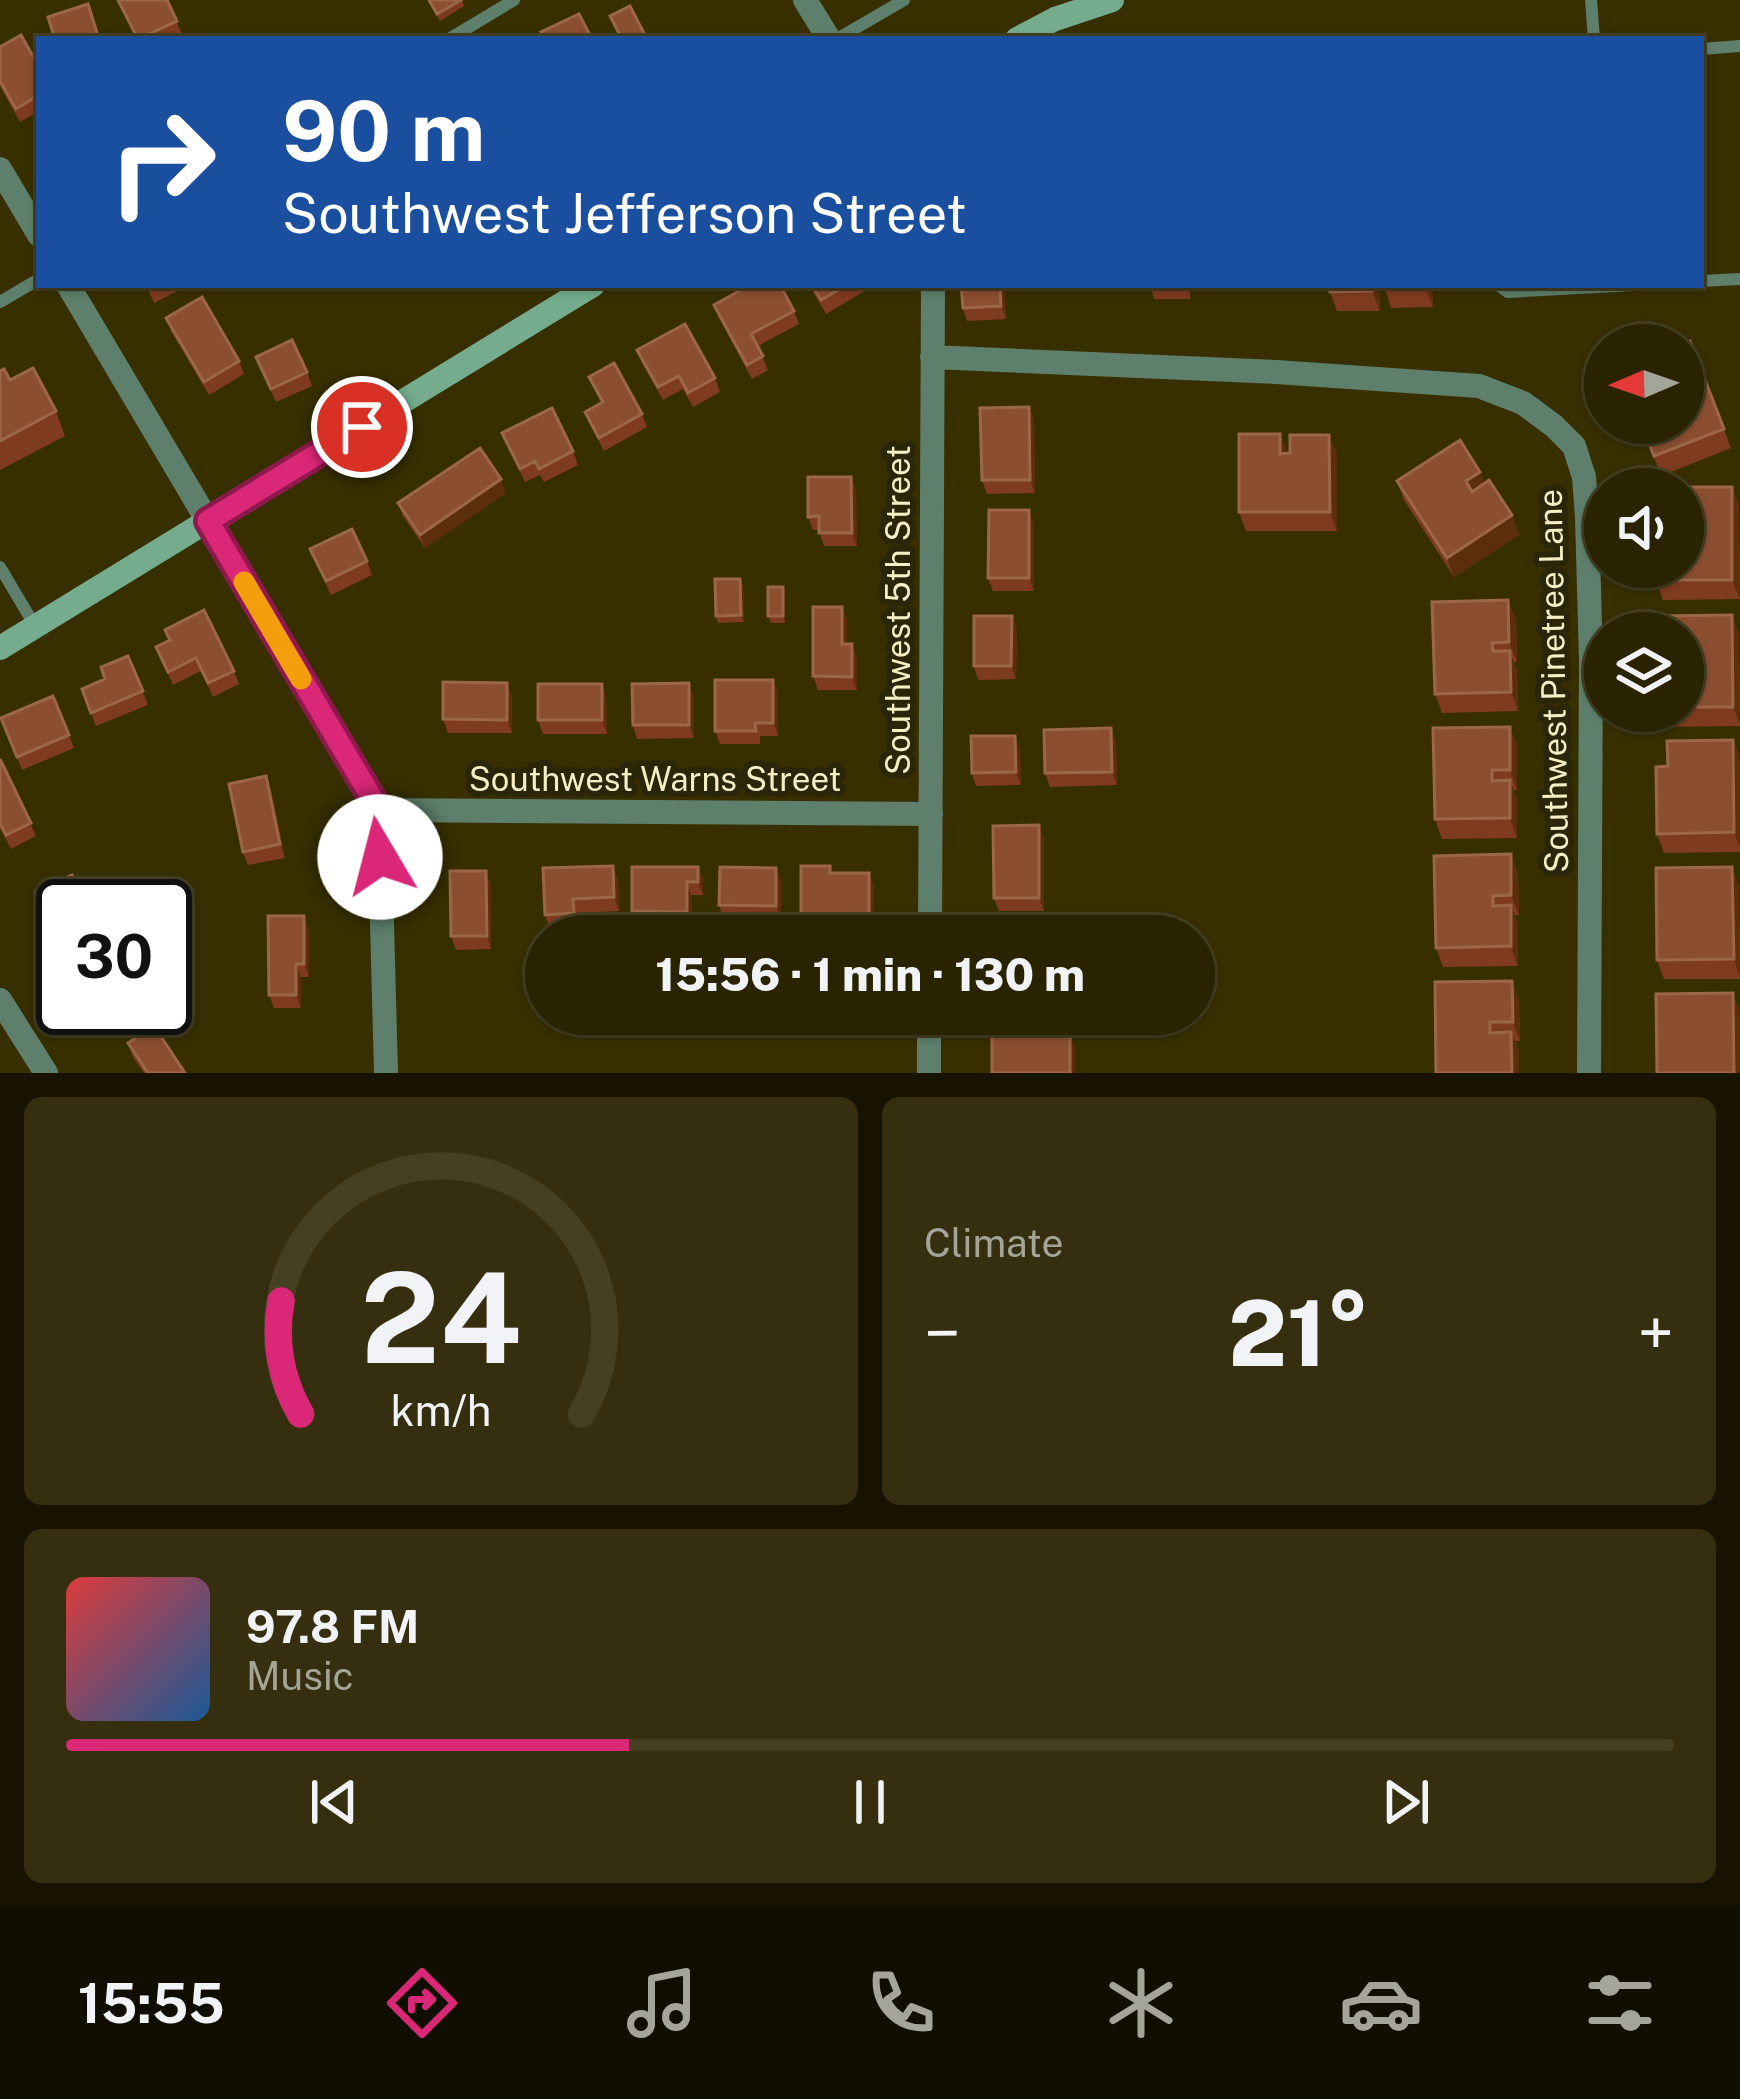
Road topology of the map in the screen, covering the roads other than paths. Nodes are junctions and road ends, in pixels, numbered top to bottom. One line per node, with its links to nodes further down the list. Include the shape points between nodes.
1 (514, 0): 6 (lane)
2 (805, 0): 7 (street)
3 (904, 0): 8 (lane)
4 (1112, 0): 9 (main road)
5 (1591, 0): 10 (lane)
6 (454, 36)
7 (831, 36)
8 (838, 36)
9 (1023, 36)
10 (1594, 36)
11 (1740, 46): 12 (lane)
12 (1704, 49)
13 (0, 169): 14 (street)
14 (36, 230)
15 (1740, 279): 17 (lane)
16 (36, 281): 23 (lane)
17 (1704, 281)
18 (70, 288): 25 (street)
19 (588, 288): 25 (main road)
20 (933, 288): 24 (street, Southwest 5th Street)
21 (1502, 288): 22 (lane)
22 (1580, 288)
23 (0, 302)
24 (932, 357): 30 (street, Southwest 5th Street); 37 (street, Southwest Pinetree Lane, via 1466,384 1522,403 1574,446 1584,478 1590,612)
25 (208, 521): 27 (main road); 29 (street)
26 (0, 567): 27 (lane)
27 (34, 626): 28 (main road)
28 (0, 648)
29 (379, 810): 30 (street, Southwest Warns Street); 35 (street)
30 (931, 814): 31 (street, Southwest 5th Street)
31 (930, 915)
32 (0, 1000): 34 (street)
33 (929, 1035): 36 (street)
34 (46, 1073)
35 (386, 1073)
36 (928, 1073)
37 (1589, 1073)

